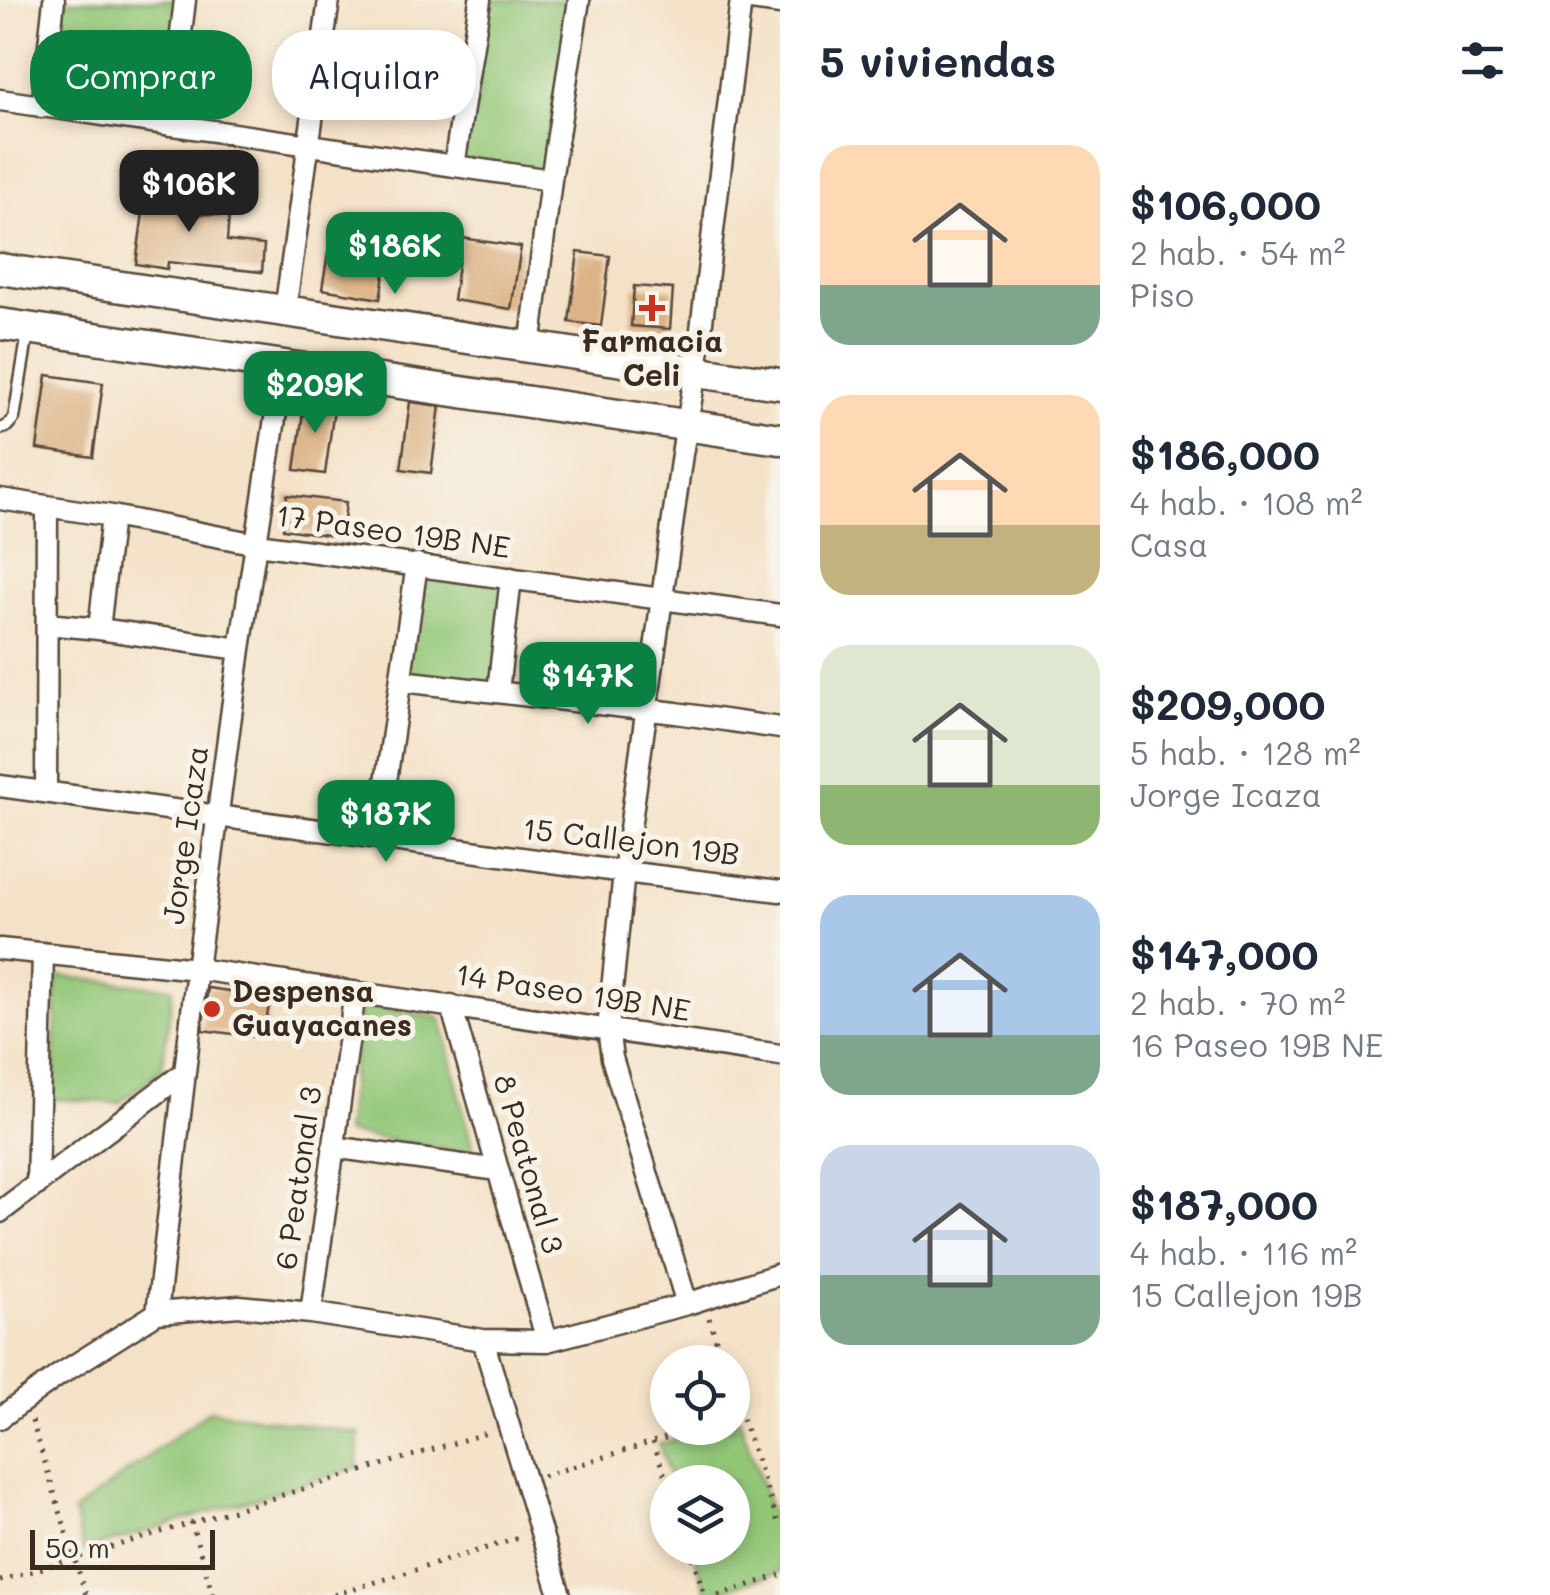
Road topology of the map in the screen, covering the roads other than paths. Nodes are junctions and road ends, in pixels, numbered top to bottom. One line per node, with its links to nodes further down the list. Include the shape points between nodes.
1 (54, 0): 9 (street)
2 (185, 0): 13 (street)
3 (330, 0): 14 (street)
4 (480, 0): 15 (street)
5 (579, 0): 16 (street)
6 (741, 0): 22 (street)
7 (752, 0): 8 (street)
8 (780, 4)
9 (51, 30)
10 (0, 100): 11 (street)
11 (30, 105)
12 (134, 120): 13 (street)
13 (170, 125): 14 (street)
14 (308, 145): 15 (street); 18 (street)
15 (454, 166): 16 (street)
16 (551, 180): 20 (street)
17 (0, 270): 18 (main road)
18 (285, 311): 20 (main road)
19 (14, 326): 21 (main road); 25 (lane, via 14,418)
20 (530, 347): 22 (main road)
21 (284, 366): 24 (main road); 30 (street, Jorge Icaza)
22 (696, 371): 23 (main road); 24 (street)
23 (780, 384)
24 (686, 426): 26 (main road); 33 (street)
25 (0, 429)
26 (780, 440)
27 (0, 499): 28 (street, 17 Paseo 19B NE)
28 (46, 506): 29 (street, 17 Paseo 19B NE); 35 (street)
29 (112, 516): 30 (street, 17 Paseo 19B NE); 36 (street)
30 (257, 544): 31 (street, 17 Paseo 19B NE); 37 (street, Jorge Icaza)
31 (417, 564): 32 (street, 17 Paseo 19B NE); 38 (street)
32 (511, 578): 33 (street, 17 Paseo 19B NE); 39 (street)
33 (661, 598): 34 (street, 17 Paseo 19B NE); 40 (street)
34 (780, 615)
35 (48, 624): 36 (street); 43 (street)
36 (99, 629): 37 (street)
37 (240, 650): 44 (street, Jorge Icaza)
38 (402, 681): 39 (street); 45 (street)
39 (498, 691): 40 (street)
40 (647, 710): 41 (street); 46 (street)
41 (780, 728)
42 (0, 786): 43 (street, 15 Callejon 19B)
43 (46, 792): 44 (street, 15 Callejon 19B)
44 (220, 814): 45 (street, 15 Callejon 19B); 50 (street, Jorge Icaza)
45 (378, 838): 46 (street, 15 Callejon 19B)
46 (624, 872): 47 (street, 15 Callejon 19B); 53 (street)
47 (780, 891)
48 (0, 949): 49 (street, 14 Paseo 19B NE)
49 (43, 953): 50 (street, 14 Paseo 19B NE); 58 (street)
50 (198, 969): 51 (street, 14 Paseo 19B NE); 55 (street, Jorge Icaza)
51 (355, 992): 52 (street, 14 Paseo 19B NE); 56 (street, 6 Peatonal 3)
52 (451, 1005): 53 (street, 14 Paseo 19B NE); 57 (street, 8 Peatonal 3)
53 (608, 1029): 54 (street, 14 Paseo 19B NE); 61 (street)
54 (780, 1055)
55 (185, 1072): 58 (street); 62 (street, Jorge Icaza)
56 (334, 1146): 57 (street); 63 (street, 6 Peatonal 3)
57 (498, 1170): 65 (street, 8 Peatonal 3)
58 (37, 1185): 59 (street)
59 (0, 1212)
60 (780, 1274): 61 (street)
61 (695, 1302): 65 (street)
62 (156, 1312): 63 (street, via 239,1306); 66 (street)
63 (311, 1313): 64 (street)
64 (483, 1340): 65 (street); 67 (street)
65 (547, 1340)
66 (0, 1418)
67 (560, 1595)

